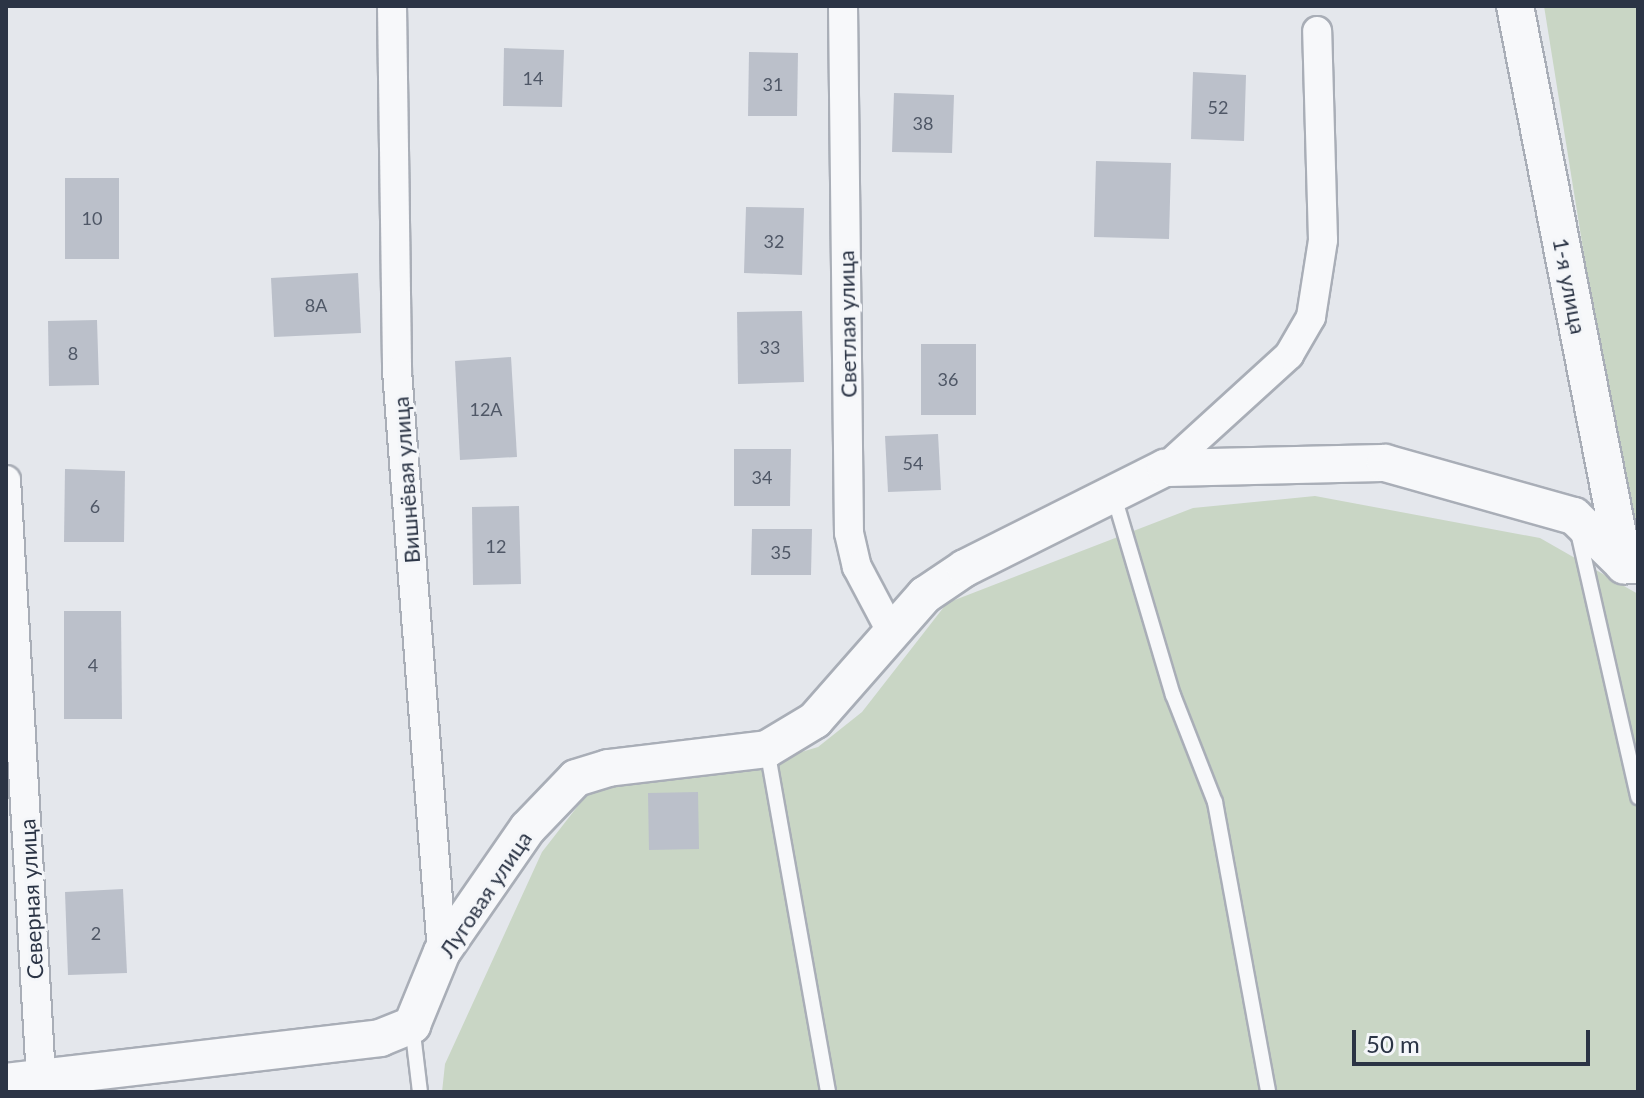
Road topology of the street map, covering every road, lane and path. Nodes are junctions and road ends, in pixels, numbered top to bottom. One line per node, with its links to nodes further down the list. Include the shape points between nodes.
1 (392, 6): 13 (street, Вишнёвая улица, via 397,371)
2 (843, 6): 10 (street, Светлая улица, via 849,533 857,567)
3 (1515, 6): 9 (street, 1-я улица)
4 (1317, 31): 5 (street, via 1323,240 1311,317 1289,355)
5 (1165, 468): 7 (street, Луговая улица); 8 (street, via 1385,463)
6 (6, 480): 15 (street, Северная улица)
7 (1113, 493): 10 (street, Луговая улица, via 965,568 925,595); 18 (lane, via 1173,695 1215,802)
8 (1574, 516): 9 (street); 12 (lane)
9 (1631, 565)
10 (892, 633): 11 (street, Луговая улица, via 815,720)
11 (767, 749): 13 (street, Луговая улица, via 608,768 576,778 528,828); 17 (lane)
12 (1638, 797)
13 (442, 952): 14 (street, Луговая улица)
14 (412, 1025): 15 (street, via 380,1038); 16 (lane)
15 (23, 1080)
16 (420, 1092)
17 (828, 1092)
18 (1268, 1092)

